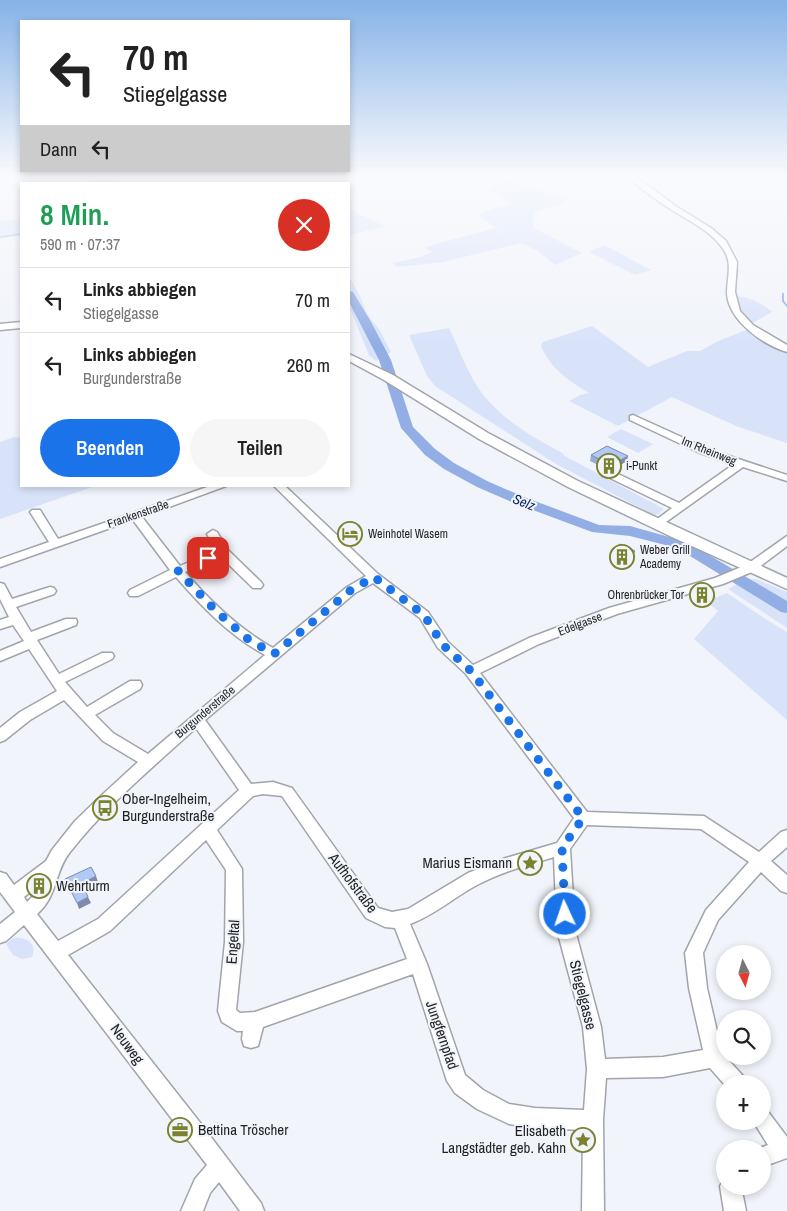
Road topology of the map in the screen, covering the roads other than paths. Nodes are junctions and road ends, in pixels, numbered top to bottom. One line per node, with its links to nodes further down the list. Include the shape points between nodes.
1 (712, 233): 4 (street, via 730,252 735,268 731,292 739,316)
2 (20, 324): 3 (main road)
3 (0, 327)
4 (787, 349)
5 (350, 358): 21 (main road, via 555,475)
6 (632, 418): 7 (street, Im Rheinweg)
7 (741, 464): 9 (street, Im Rheinweg); 12 (street)
8 (612, 475): 12 (street)
9 (787, 478)
10 (218, 487): 14 (street, Frankenstraße)
11 (280, 487): 23 (street)
12 (680, 508): 15 (street)
13 (36, 512): 18 (street)
14 (135, 515): 18 (street, Frankenstraße); 22 (street)
15 (662, 520)
16 (212, 534): 19 (street)
17 (787, 540): 21 (street, Edelgasse)
18 (55, 543): 20 (street, Frankenstraße)
19 (223, 552): 22 (street); 25 (street)
20 (0, 563)
21 (744, 570): 24 (main road); 37 (street, Edelgasse, via 719,581 613,611 534,641)
22 (178, 571): 28 (street); 34 (street, via 248,639)
23 (374, 577): 34 (street, Burgunderstraße, via 351,590); 37 (street, via 424,615 443,645)
24 (787, 584)
25 (257, 585)
26 (0, 586): 29 (street)
27 (50, 590): 29 (street)
28 (134, 593)
29 (8, 606): 30 (street)
30 (16, 619): 32 (street); 33 (street)
31 (72, 622): 33 (street)
32 (0, 625)
33 (30, 641): 35 (street); 38 (street)
34 (274, 654): 42 (street, Burgunderstraße)
35 (0, 656)
36 (107, 656): 38 (street)
37 (471, 671): 46 (street)
38 (58, 680): 40 (street)
39 (135, 685): 41 (street)
40 (65, 693): 41 (street); 43 (street, via 25,716)
41 (86, 714): 44 (street, via 108,737)
42 (197, 719): 44 (street, Burgunderstraße); 45 (street)
43 (0, 736)
44 (148, 762): 51 (street, Burgunderstraße, via 80,826)
45 (248, 791): 47 (street); 56 (street, Aufhofstraße, via 270,787 287,792 372,913 384,921)
46 (583, 818): 49 (street); 50 (street, via 704,823)
47 (208, 829): 58 (street, via 104,924); 60 (street, Engeltal, via 234,869 234,942 227,1011 237,1022)
48 (787, 837): 50 (street)
49 (562, 848): 56 (street, via 473,879 423,911); 63 (street, Stiegelgasse, via 566,930 592,1027)
50 (760, 861): 53 (street); 62 (street, via 712,915 694,953 698,988)
51 (52, 866): 54 (street, Burgunderstraße); 55 (street, Burgunderstraße, via 44,895)
52 (0, 878): 54 (street, Neuweg)
53 (787, 886)
54 (13, 896): 55 (street, Neuweg)
55 (26, 914): 57 (street, Burgunderstraße); 58 (street, Neuweg)
56 (400, 920): 59 (street, Jungfernpfad)
57 (0, 935)
58 (57, 954): 69 (street, Neuweg)
59 (418, 964): 60 (street); 65 (street, Jungfernpfad, via 457,1081 466,1090 514,1116)
60 (255, 1021): 61 (street)
61 (251, 1039)
62 (714, 1058): 63 (street, via 663,1068); 64 (street)
63 (597, 1069): 65 (street, Stiegelgasse)
64 (729, 1075)
65 (593, 1120): 73 (street, Stiegelgasse)
66 (770, 1130): 67 (street)
67 (785, 1149): 68 (street)
68 (771, 1154)
69 (220, 1166): 71 (street, via 202,1186); 72 (street, Neuweg)
70 (732, 1195): 74 (street)
71 (192, 1211)
72 (253, 1211)
73 (593, 1211)
74 (735, 1211)

